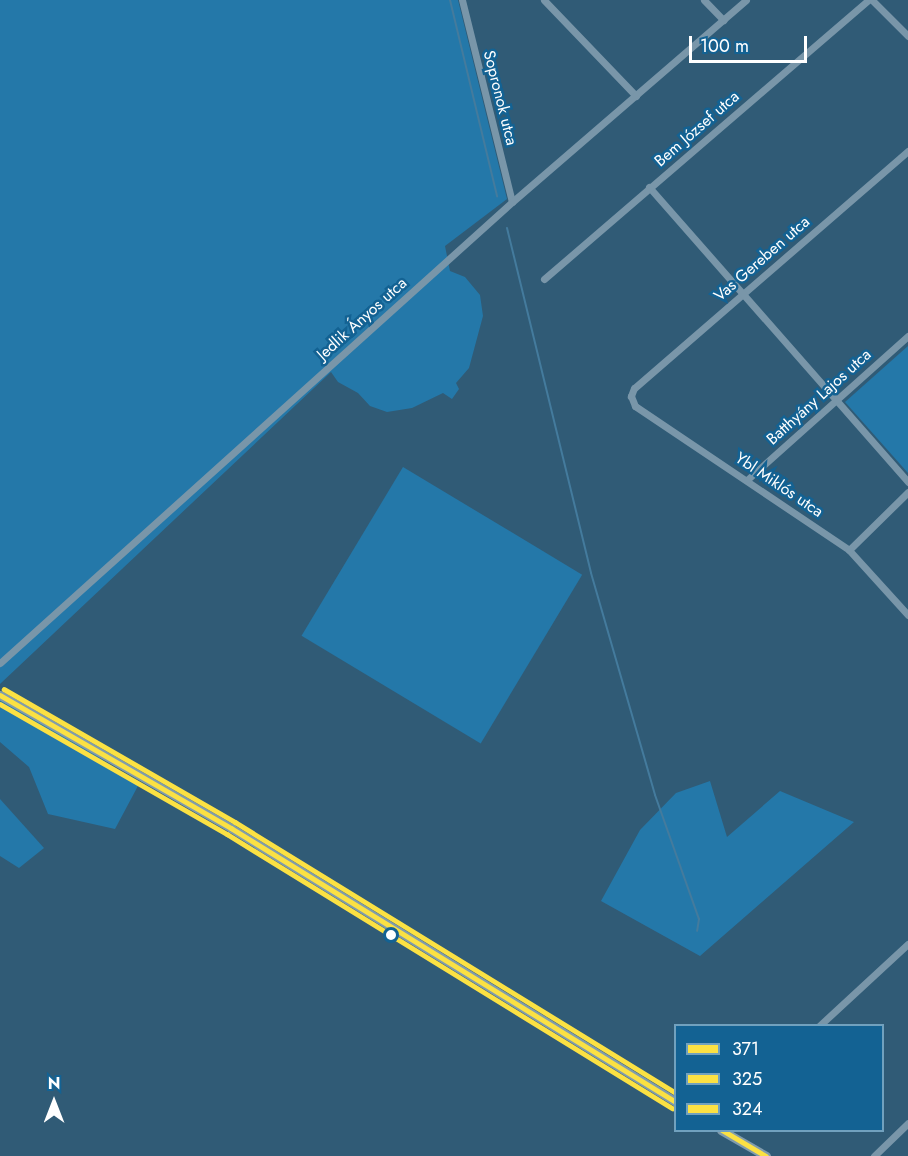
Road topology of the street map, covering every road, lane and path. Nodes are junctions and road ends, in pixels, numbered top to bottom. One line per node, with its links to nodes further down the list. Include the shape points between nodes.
1 (462, 0): 12 (street, Sopronok utca)
2 (544, 0): 9 (street)
3 (704, 0): 7 (street)
4 (746, 0): 7 (street, Jedlik Ányos utca)
5 (868, 0): 11 (street, Bem József utca)
6 (873, 0): 8 (street)
7 (723, 20): 9 (street, Jedlik Ányos utca)
8 (908, 36)
9 (636, 96): 12 (street, Jedlik Ányos utca)
10 (908, 151): 14 (street, Vas Gereben utca)
11 (649, 187): 13 (street, Bem József utca); 14 (street)
12 (512, 202): 23 (street, Jedlik Ányos utca)
13 (544, 279)
14 (741, 295): 16 (street, Vas Gereben utca); 17 (street)
15 (908, 336): 17 (street, Batthyány Lajos utca)
16 (634, 388): 18 (street, Ybl Miklós utca, via 634,406)
17 (834, 402): 18 (street, Batthyány Lajos utca); 19 (street)
18 (748, 479): 21 (street, Ybl Miklós utca)
19 (908, 482)
20 (908, 492): 21 (street)
21 (849, 550): 22 (street, Ybl Miklós utca)
22 (908, 615)
23 (0, 663)
24 (0, 695): 27 (main road, via 231,828)
25 (908, 944): 26 (street)
26 (821, 1024)
27 (674, 1101)
28 (908, 1123): 31 (street)
29 (724, 1132): 30 (main road)
30 (766, 1156)
31 (874, 1156)

